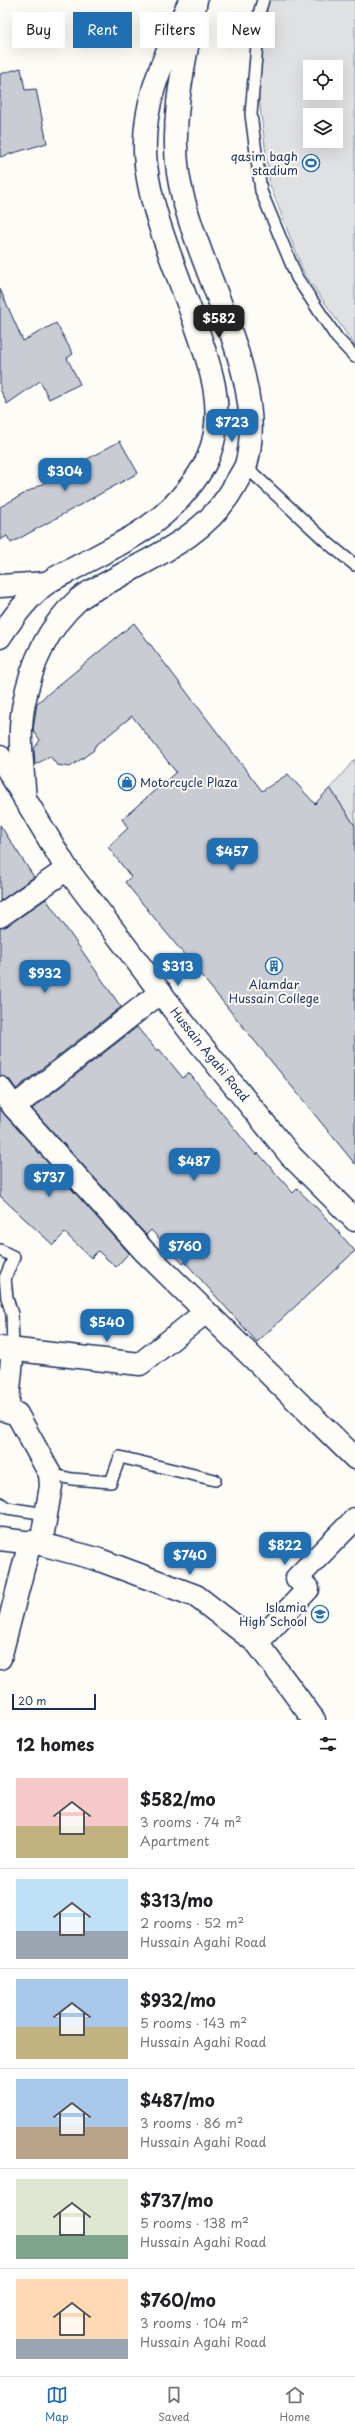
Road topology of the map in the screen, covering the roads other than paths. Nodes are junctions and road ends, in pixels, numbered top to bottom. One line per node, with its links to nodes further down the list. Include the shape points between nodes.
1 (190, 0): 7 (street, via 156,76 146,123 146,165 155,208 212,370 217,399 211,452 197,478 177,502 144,532)
2 (196, 0): 5 (street, via 180,91 176,129 178,171 184,206 244,378 250,413 250,440)
3 (263, 0): 4 (lane, via 251,114 261,191 297,278 337,338)
4 (355, 357)
5 (245, 466): 6 (lane); 11 (street, via 214,515 192,535 80,599 60,619 43,643 23,708)
6 (355, 565)
7 (47, 583): 8 (street); 9 (street, via 23,606)
8 (0, 586)
9 (0, 637)
10 (0, 757): 11 (street, Hussain Agahi Road)
11 (25, 800): 12 (street, Hussain Agahi Road)
12 (67, 869): 13 (street); 14 (street, Hussain Agahi Road)
13 (0, 916)
14 (161, 992): 16 (street); 17 (street, Hussain Agahi Road, via 291,1156)
15 (0, 1088): 16 (street)
16 (14, 1107): 19 (street, via 144,1251)
17 (355, 1220)
18 (0, 1250): 20 (lane, via 14,1257 5,1278 12,1314)
19 (206, 1312): 20 (street, via 140,1364); 21 (street)
20 (6, 1349): 22 (street, via 7,1411 17,1414)
21 (355, 1458)
22 (50, 1474): 23 (lane, via 72,1479 111,1482 120,1457); 25 (street, via 51,1486)
23 (215, 1480)
24 (0, 1503): 25 (lane, via 7,1508)
25 (46, 1514): 28 (street)
26 (355, 1519): 29 (street, via 297,1578 308,1589)
27 (0, 1538): 28 (street)
28 (35, 1543): 29 (street, via 97,1559 196,1596); 30 (street)
29 (257, 1643): 31 (street)
30 (0, 1658)
31 (314, 1720)

